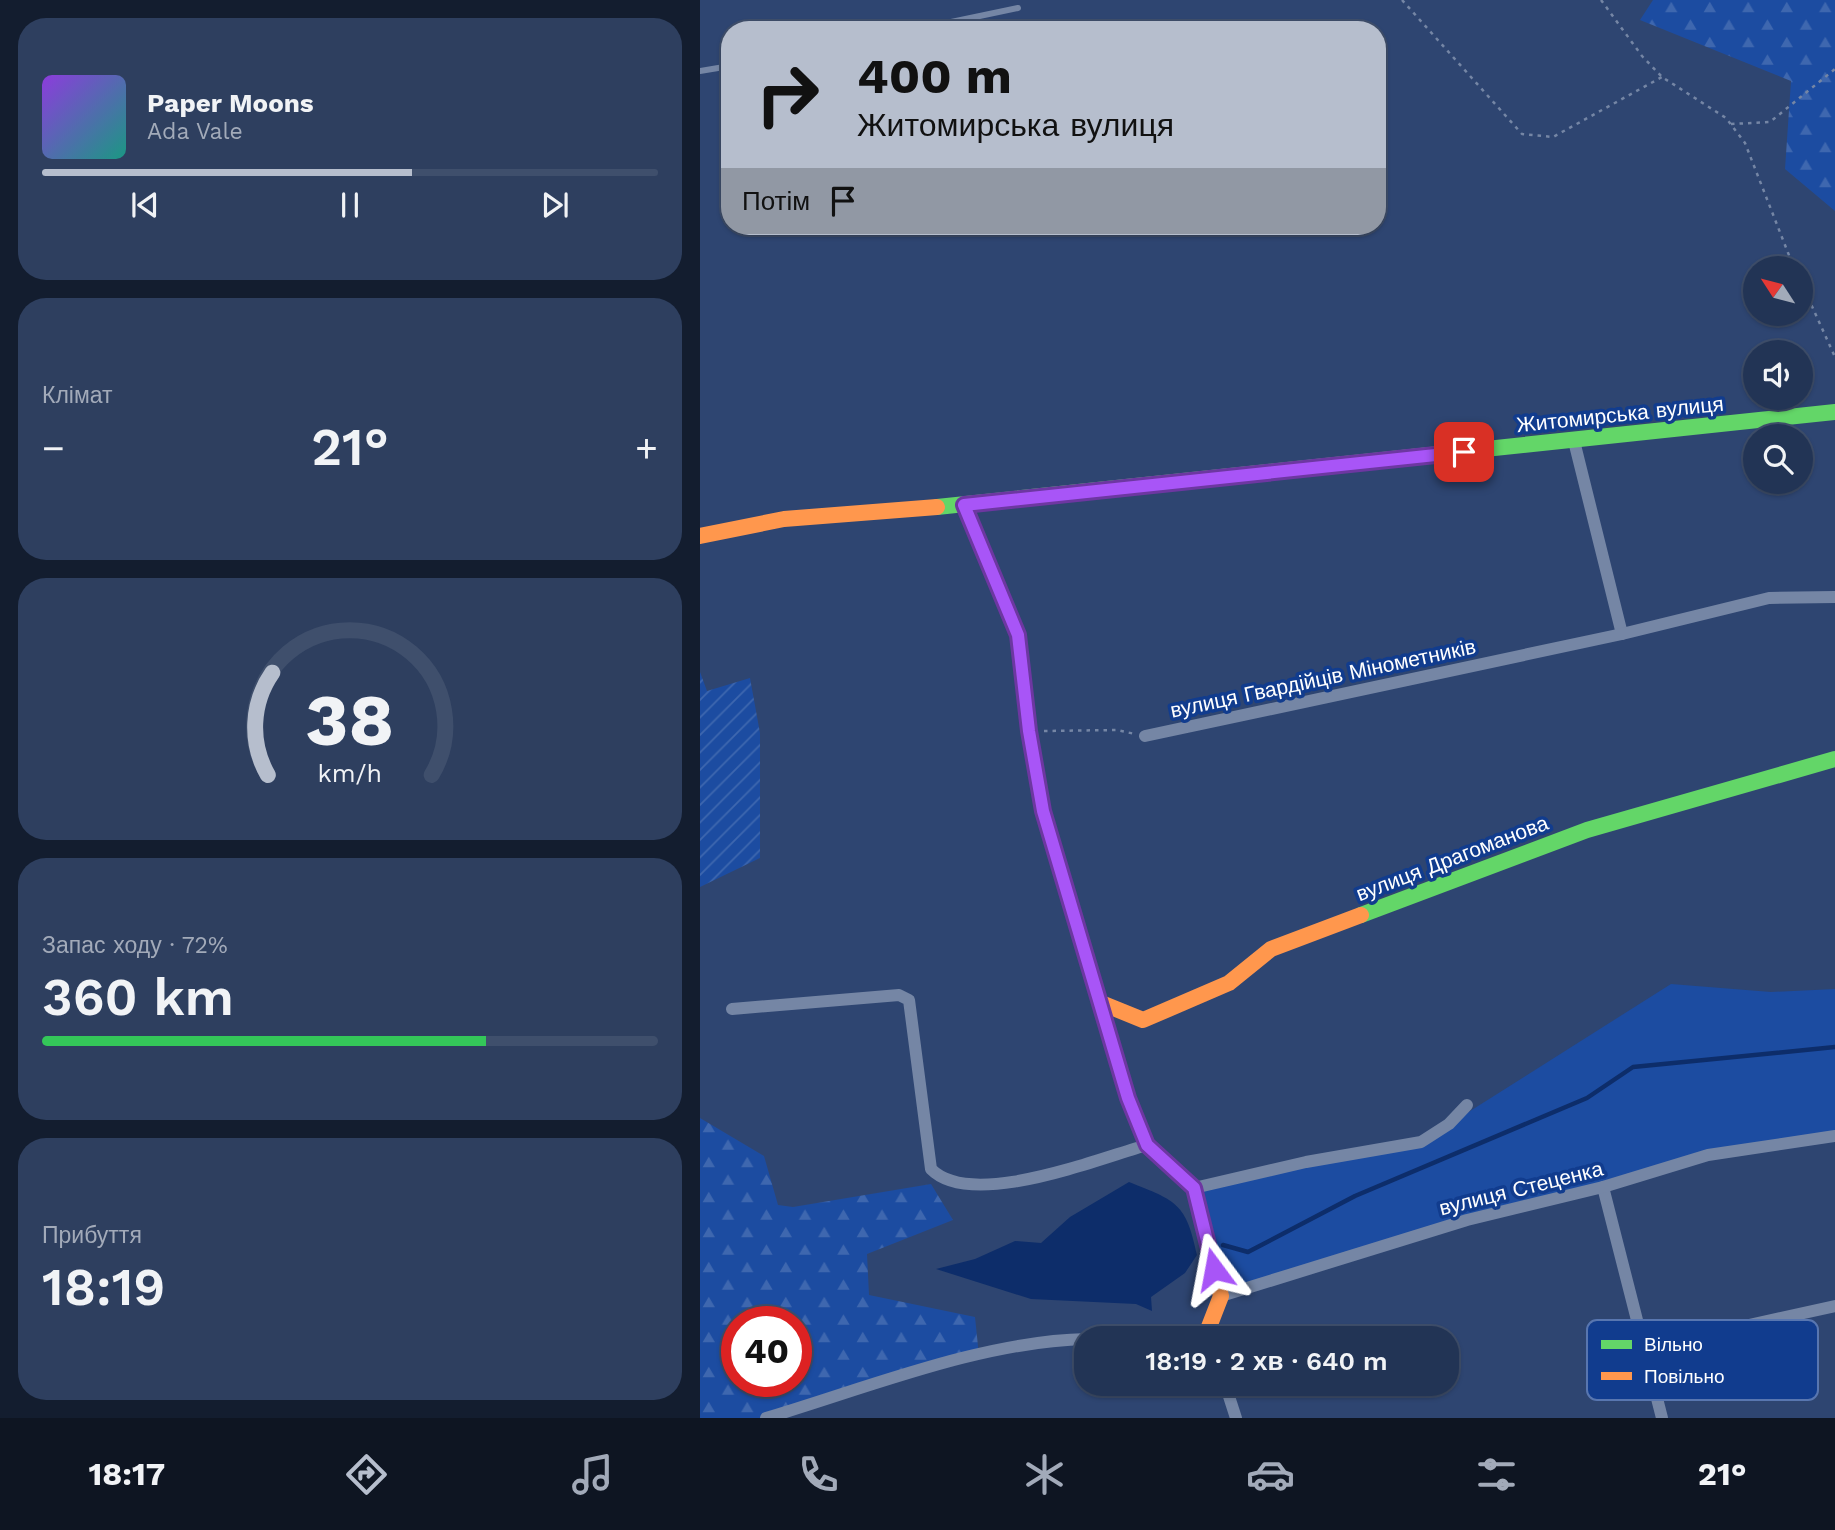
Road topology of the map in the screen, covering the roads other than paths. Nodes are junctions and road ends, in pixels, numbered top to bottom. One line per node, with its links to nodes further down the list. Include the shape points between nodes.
1 (1018, 8): 2 (lane)
2 (956, 21)
3 (721, 68): 4 (lane)
4 (700, 71)
5 (1835, 412): 6 (street, Житомирська вулиця)
6 (1574, 441): 7 (street, Житомирська вулиця); 10 (street)
7 (964, 505): 8 (street, Житомирська вулиця, via 784,519); 13 (street, via 1018,635 1043,811)
8 (700, 536)
9 (1835, 597): 10 (street, вулиця Гвардійців Мінометників, via 1769,598)
10 (1622, 634): 11 (street, вулиця Гвардійців Мінометників)
11 (1145, 736)
12 (1835, 759): 13 (street, вулиця Драгоманова, via 1574,834 1271,949 1230,983 1143,1020)
13 (1101, 1003): 17 (street, via 1128,1098)
14 (732, 1009): 17 (street, via 899,995 909,1000 931,1169 942,1180 978,1187 1009,1184)
15 (1467, 1105): 18 (street, via 1449,1124 1421,1142)
16 (1835, 1136): 19 (street, вулиця Стеценка, via 1708,1155)
17 (1147, 1145): 18 (street)
18 (1194, 1188): 20 (street)
19 (1603, 1188): 20 (street, вулиця Стеценка, via 1467,1220); 22 (street)
20 (1221, 1296): 24 (street)
21 (1835, 1306): 23 (street)
22 (1638, 1320)
23 (1772, 1320)
24 (1211, 1326)
25 (1074, 1339): 28 (street, via 990,1353 905,1374)
26 (1229, 1396): 29 (street)
27 (1658, 1400): 30 (street)
28 (766, 1418)
29 (1236, 1418)
30 (1662, 1418)

